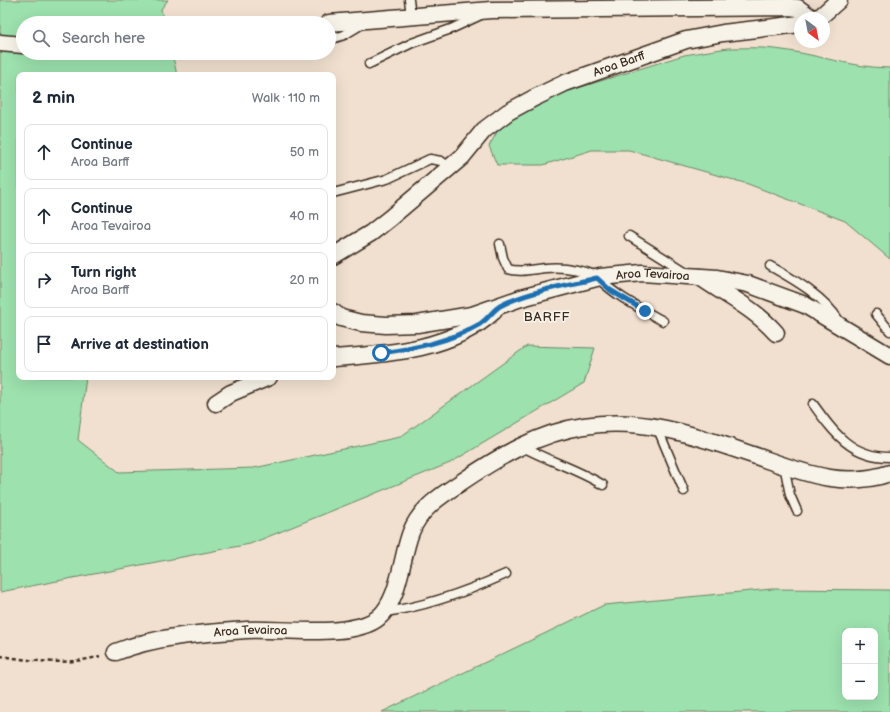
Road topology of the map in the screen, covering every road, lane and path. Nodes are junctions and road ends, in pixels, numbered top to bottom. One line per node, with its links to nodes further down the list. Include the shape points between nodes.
1 (839, 0): 6 (street)
2 (566, 5): 4 (street); 5 (street)
3 (410, 8): 4 (street); 7 (street)
4 (491, 10): 12 (lane, via 451,29 412,42)
5 (795, 11): 13 (street, Aroa Barff, via 723,33 686,40 565,83 508,112 484,130 462,157)
6 (826, 12)
7 (367, 20): 8 (street); 9 (lane, via 360,27)
8 (336, 22)
9 (336, 38)
10 (0, 43): 11 (street)
11 (16, 44)
12 (369, 64)
13 (449, 167): 14 (lane, via 441,161 430,159 387,179); 17 (street, via 372,233)
14 (336, 192)
15 (629, 236): 19 (lane)
16 (500, 244): 20 (lane, via 508,269 516,272 547,268 583,270)
17 (336, 254)
18 (770, 266): 25 (lane, via 800,284 824,303)
19 (696, 276): 20 (street, Aroa Tevairoa, via 642,273); 25 (street, Aroa Tevairoa, via 748,284 773,292 804,305); 27 (street, via 748,307 763,318)
20 (599, 277): 21 (street, Aroa Tevairoa); 24 (lane, via 610,290)
21 (500, 306): 22 (street, Aroa Tevairoa, via 449,320 386,325 361,323); 29 (street, via 482,322 441,341 381,353)
22 (336, 314)
23 (876, 314): 26 (lane)
24 (663, 321)
25 (844, 328): 28 (street, Aroa Tevairoa)
26 (890, 331)
27 (776, 333)
28 (890, 356)
29 (336, 358)
30 (263, 380): 31 (street, via 231,393)
31 (216, 403)
32 (813, 404): 35 (lane, via 844,442 875,456)
33 (657, 427): 34 (street, Aroa Tevairoa, via 614,423 583,426 548,435); 36 (street, Aroa Tevairoa); 39 (lane)
34 (520, 446): 38 (lane, via 572,468); 42 (street, Aroa Tevairoa, via 432,502 418,518 410,533 397,582)
35 (890, 457)
36 (784, 465): 37 (street, Aroa Tevairoa, via 840,480 861,480); 40 (lane, via 790,495)
37 (890, 473)
38 (603, 485)
39 (684, 491)
40 (797, 511)
41 (506, 574): 42 (lane, via 446,598 405,610)
42 (384, 612): 43 (street, Aroa Tevairoa, via 366,625 350,628 248,630 197,635 137,644)
43 (116, 652): 44 (path, via 88,660 40,662)
44 (0, 656)

